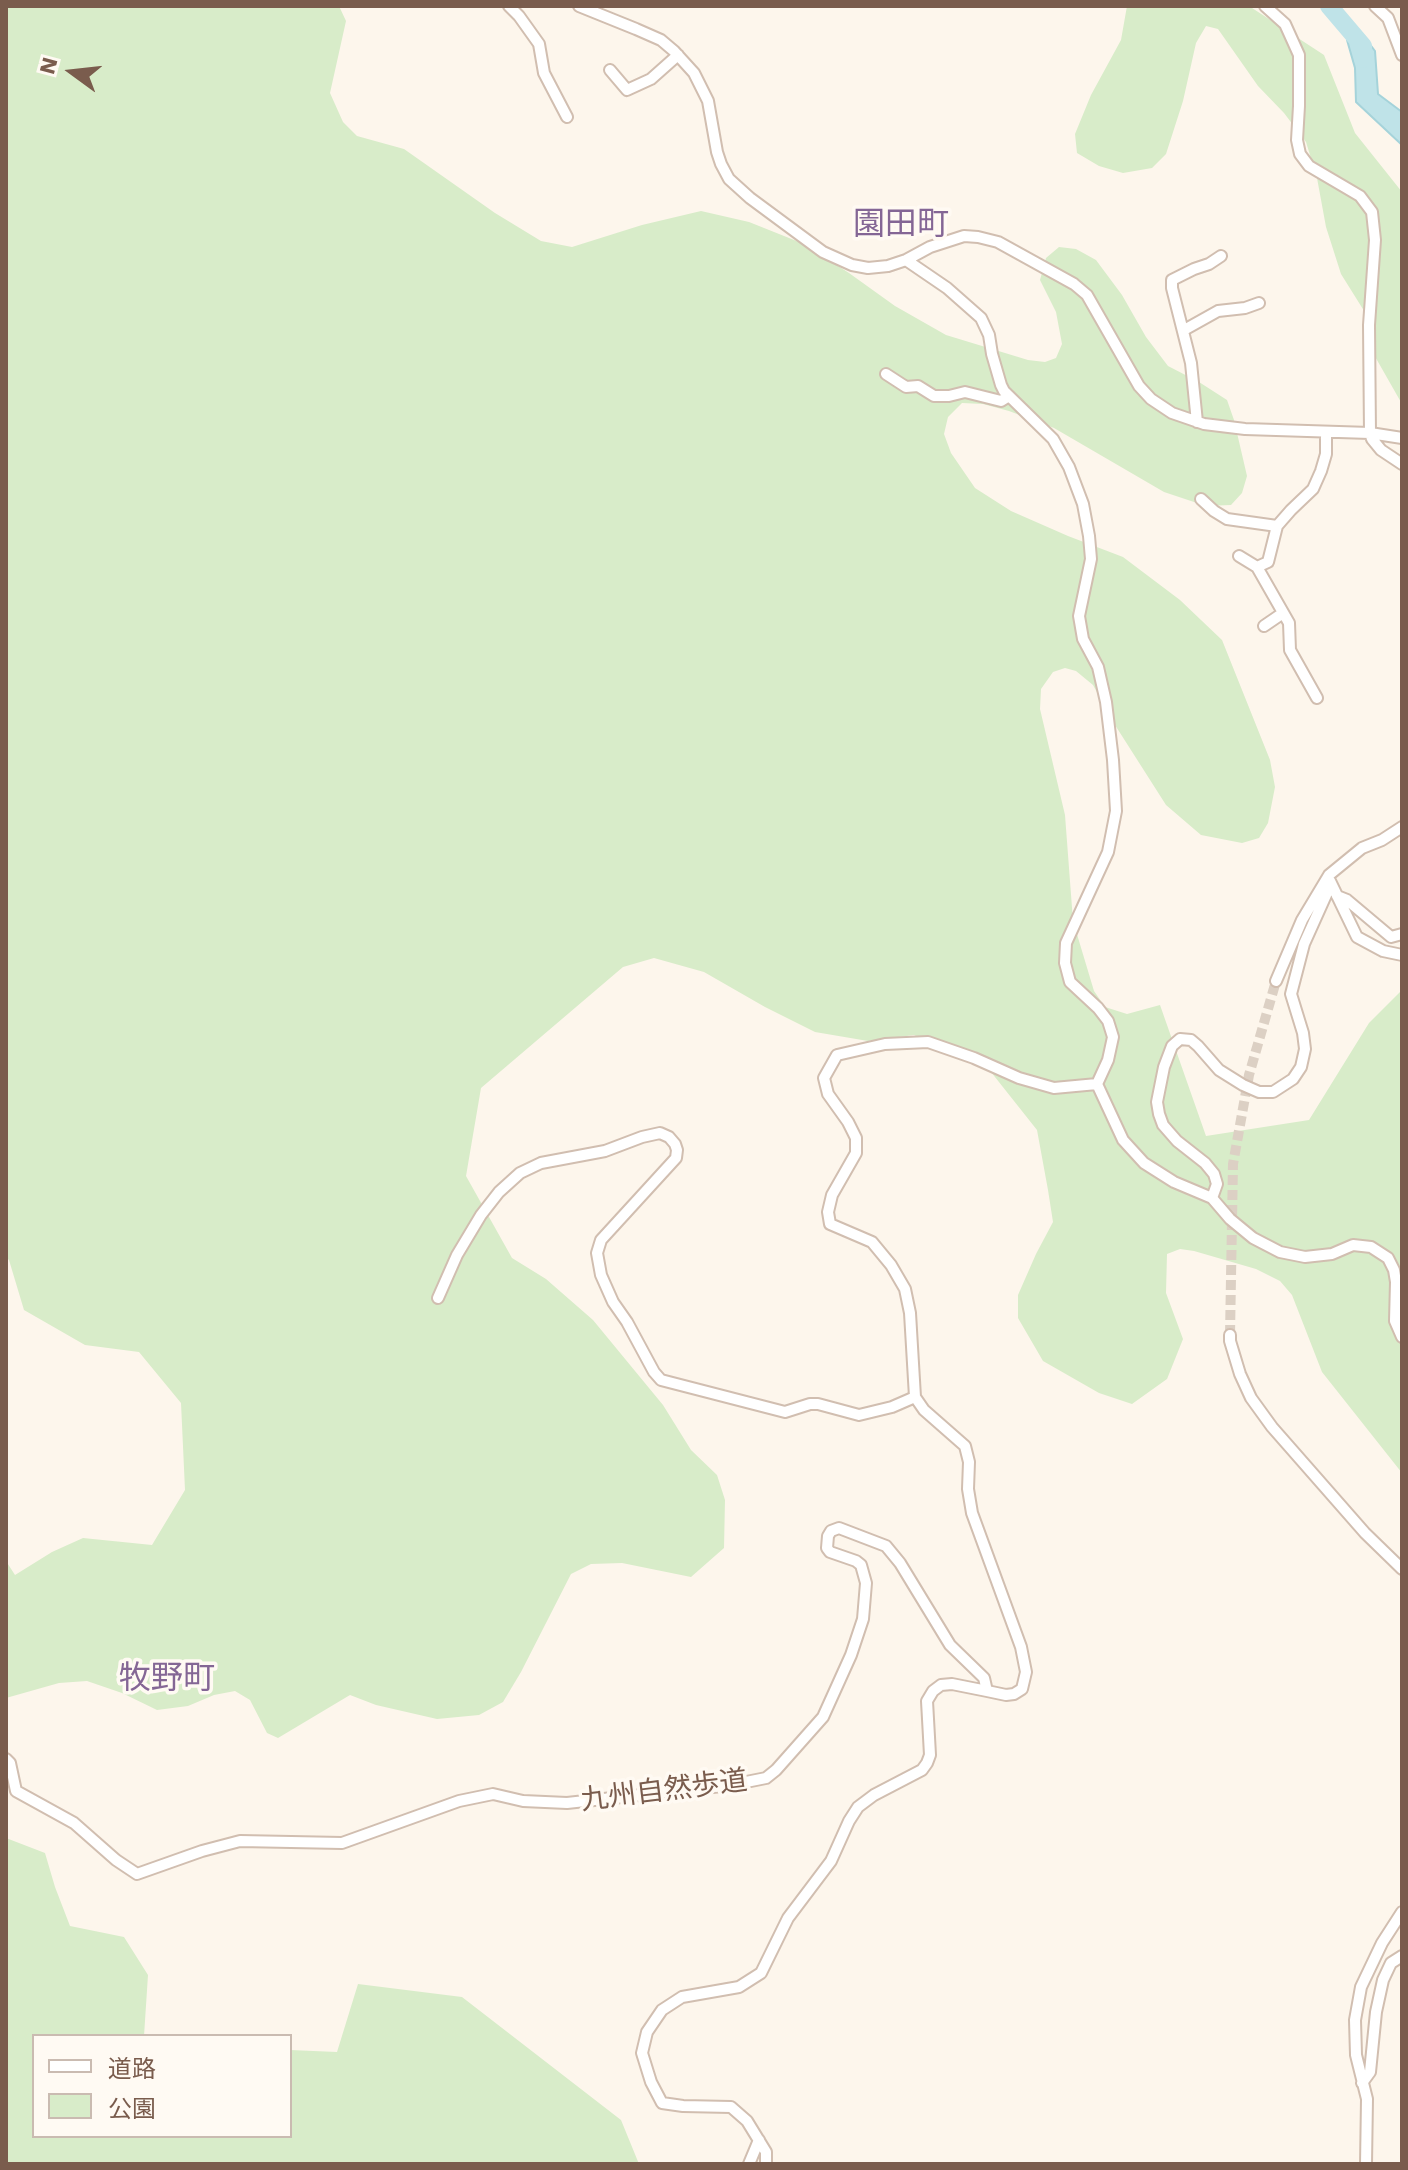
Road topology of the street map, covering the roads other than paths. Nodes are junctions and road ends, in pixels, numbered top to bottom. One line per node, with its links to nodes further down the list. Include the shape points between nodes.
1 (509, 6): 8 (street, via 539,44 544,73)
2 (579, 6): 5 (street, via 661,40)
3 (1265, 6): 17 (street, via 1285,24 1299,55 1300,154 1309,166 1360,196 1372,212)
4 (1375, 6): 6 (street, via 1388,18)
5 (678, 55): 7 (street, via 651,79 627,90); 10 (street, via 708,101 729,179 839,260 868,268)
6 (1402, 55)
7 (610, 70)
8 (567, 117)
9 (1221, 256): 12 (street, via 1172,280)
10 (906, 260): 14 (street, via 981,318 998,378); 15 (street, via 964,236 987,238 1074,284 1094,303 1139,386 1172,413)
11 (1259, 303): 12 (street, via 1218,311)
12 (1184, 330): 15 (street)
13 (886, 374): 14 (street, via 934,396 965,392 1001,401)
14 (1009, 396): 33 (street, via 1053,439 1069,467 1089,536 1091,559 1079,616 1106,702 1116,811 1108,852 1066,943 1065,963 1070,982 1098,1008 1113,1037)
15 (1197, 422): 16 (street)
16 (1326, 432): 17 (street); 21 (street, via 1326,454 1313,489)
17 (1370, 433): 18 (street); 19 (street, via 1381,450)
18 (1402, 438)
19 (1402, 464)
20 (1201, 499): 21 (street, via 1227,519)
21 (1277, 526): 23 (street, via 1268,562)
22 (1239, 556): 23 (street)
23 (1257, 567): 24 (street)
24 (1283, 613): 25 (street); 26 (street, via 1289,623 1290,650)
25 (1264, 626)
26 (1317, 698)
27 (1402, 827): 28 (street, via 1362,848)
28 (1330, 880): 29 (street); 32 (street, via 1302,920); 34 (street, via 1291,994 1305,1049 1293,1079 1273,1092 1259,1092 1219,1070 1191,1040 1180,1039 1172,1046 1164,1067 1157,1102 1163,1125 1214,1174)
29 (1337, 896): 30 (street, via 1391,937); 31 (street, via 1357,937)
30 (1402, 934)
31 (1402, 955)
32 (1276, 981)
33 (1097, 1084): 34 (street, via 1123,1140 1144,1163); 38 (street, via 1054,1088 928,1042 885,1044 837,1055 830,1065 824,1078 828,1094 856,1138 856,1153 832,1195 830,1224 872,1242 905,1289)
34 (1212, 1198): 37 (street, via 1253,1238 1280,1252 1305,1257 1353,1245 1371,1247 1388,1258 1396,1282 1395,1321)
35 (438, 1298): 38 (street, via 481,1215 520,1173 660,1133 675,1144 676,1158 601,1240 597,1253 613,1302 661,1380 785,1412 818,1404 859,1415)
36 (1230, 1335): 39 (street, via 1240,1374 1272,1427)
37 (1402, 1337)
38 (915, 1397): 40 (street, via 965,1446 972,1513 1021,1647 1026,1672 1022,1689 1006,1695)
39 (1402, 1569)
40 (987, 1691): 41 (street, 九州自然歩道, via 984,1678 950,1645 895,1555 886,1546 839,1528 831,1531 827,1548 861,1565 866,1583 863,1619 823,1717 766,1778 567,1803 493,1794 342,1843 240,1841 137,1874 74,1823 16,1791); 45 (street, via 952,1684 933,1691 927,1701 927,1763 858,1807 831,1861 788,1918 761,1973 739,1987 682,1997 662,2010 647,2032 642,2053 662,2103 731,2107)
41 (6, 1759)
42 (1402, 1912): 44 (street, via 1361,1987 1355,2020)
43 (1402, 1956): 44 (street, via 1391,1963 1383,1980 1370,2072)
44 (1362, 2083): 48 (street, via 1367,2099)
45 (759, 2140): 46 (street); 47 (street)
46 (749, 2164)
47 (766, 2164)
48 (1366, 2164)

